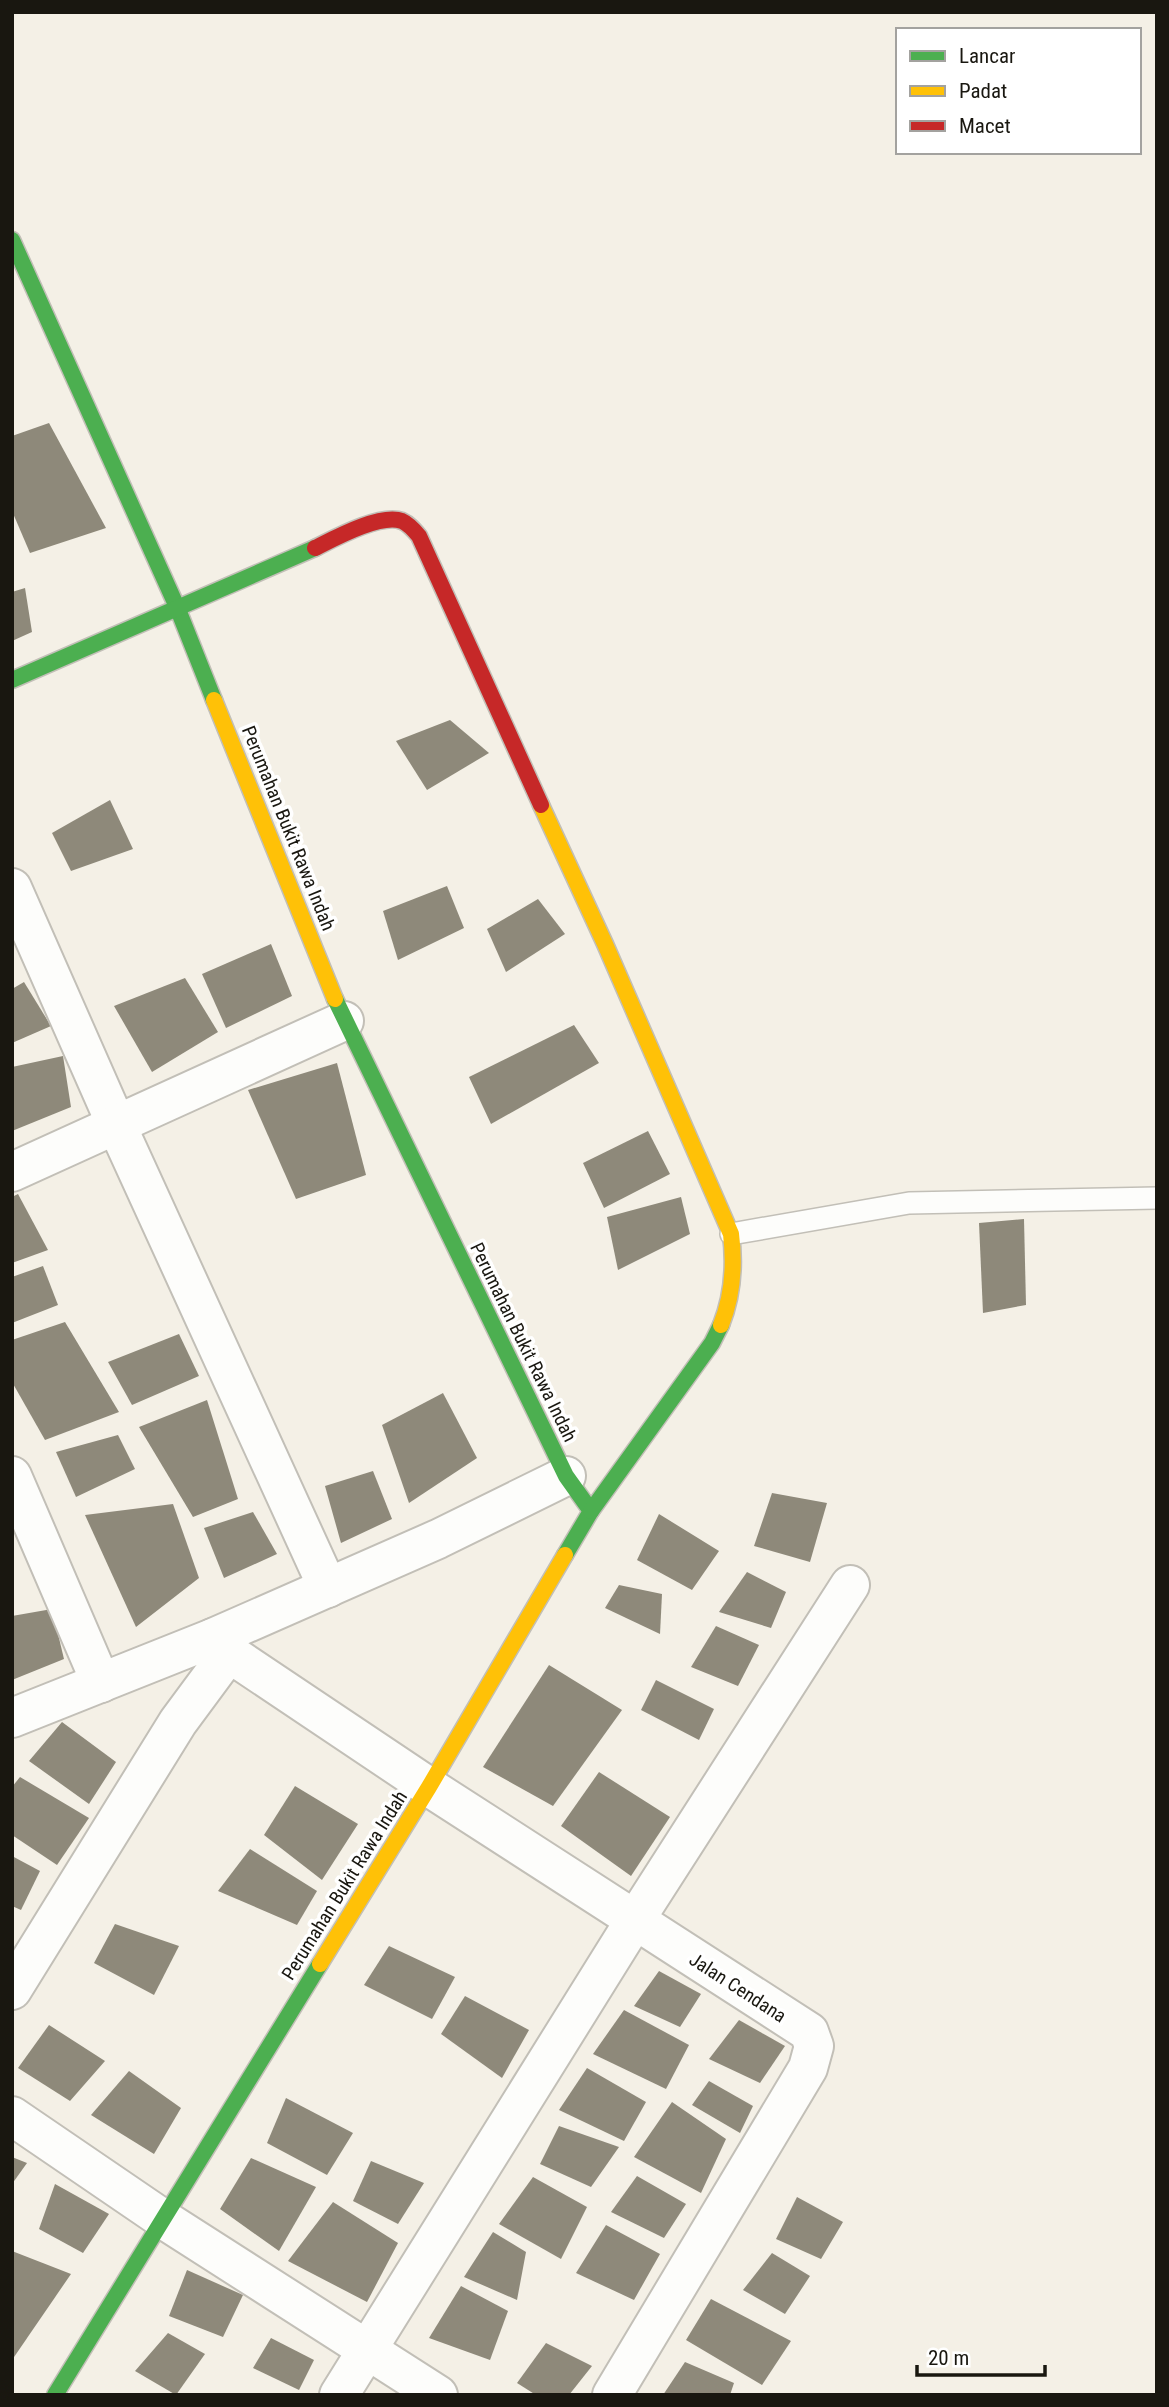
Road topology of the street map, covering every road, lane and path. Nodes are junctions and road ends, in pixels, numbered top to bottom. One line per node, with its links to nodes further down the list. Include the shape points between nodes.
1 (12, 240): 2 (street, Perumahan Bukit Rawa Indah)
2 (177, 607): 3 (street); 5 (street, Perumahan Bukit Rawa Indah); 9 (street, via 355,529 391,519 402,521 419,536)
3 (12, 680)
4 (12, 888): 6 (street)
5 (344, 1021): 6 (street); 11 (street, Perumahan Bukit Rawa Indah)
6 (116, 1124): 7 (street); 14 (street)
7 (12, 1172)
8 (1157, 1198): 9 (lane, via 909,1203)
9 (731, 1234): 12 (street, via 735,1261 732,1300 723,1323)
10 (12, 1476): 16 (street)
11 (566, 1476): 12 (street, Perumahan Bukit Rawa Indah); 14 (street)
12 (591, 1511): 18 (street, Perumahan Bukit Rawa Indah)
13 (850, 1585): 19 (street)
14 (328, 1588): 15 (street)
15 (221, 1646): 16 (street); 18 (street, Jalan Cendana); 20 (street)
16 (101, 1683): 17 (street)
17 (12, 1718)
18 (429, 1787): 19 (street, Jalan Cendana); 22 (street, Perumahan Bukit Rawa Indah)
19 (635, 1920): 23 (street); 27 (street, Jalan Cendana, via 809,2032 814,2046 808,2068)
20 (12, 1990)
21 (12, 2116): 22 (street)
22 (163, 2219): 23 (street); 24 (street, Perumahan Bukit Rawa Indah)
23 (366, 2350): 25 (street); 26 (street)
24 (55, 2395)
25 (339, 2395)
26 (438, 2395)
27 (612, 2395)

